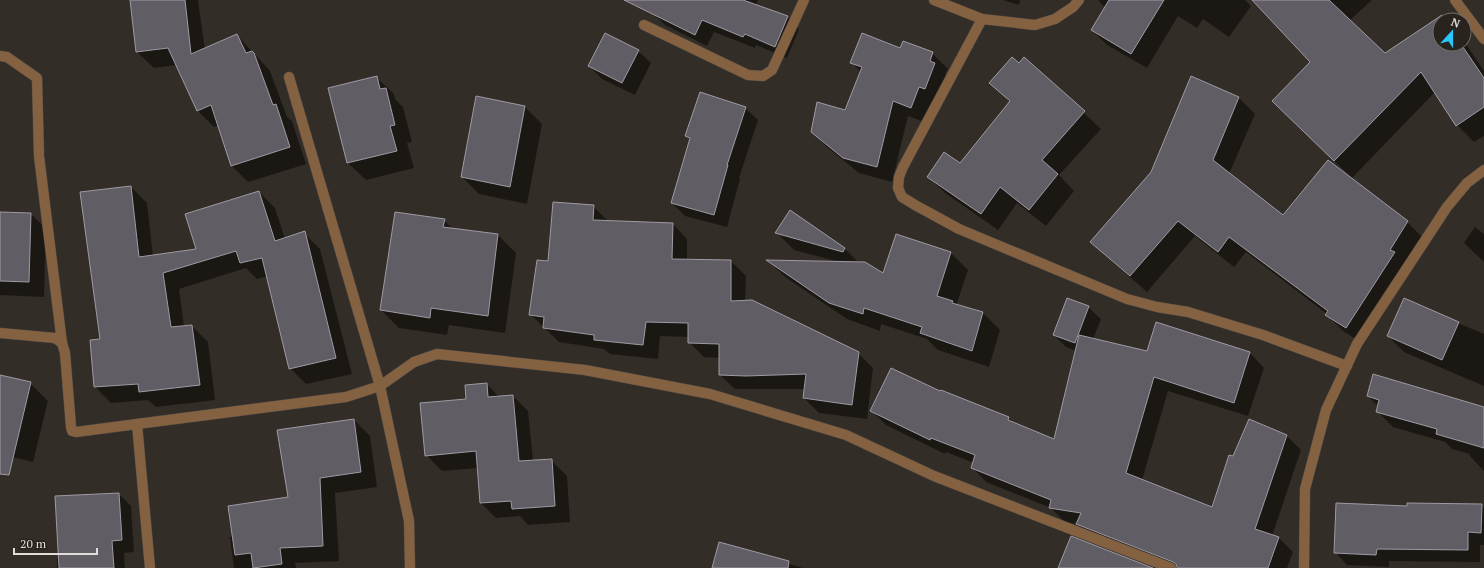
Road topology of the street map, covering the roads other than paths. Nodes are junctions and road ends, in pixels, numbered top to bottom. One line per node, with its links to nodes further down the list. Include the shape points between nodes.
1 (804, 0): 6 (street, via 772,70 763,76 748,75)
2 (934, 0): 5 (street)
3 (1079, 0): 5 (street, via 1055,19 1035,25)
4 (1455, 0): 7 (street)
5 (982, 19): 13 (street, via 902,167 898,188 902,197 959,229 1127,299 1188,312 1262,335)
6 (644, 25)
7 (1484, 38)
8 (0, 56): 12 (street, via 7,57 36,78 39,156)
9 (289, 78): 14 (street)
10 (1484, 170): 13 (street, via 1467,183 1447,207 1357,344)
11 (0, 333): 12 (street, via 55,338)
12 (62, 342): 15 (street, via 72,431)
13 (1347, 366): 19 (street, via 1326,410 1305,489)
14 (380, 386): 15 (street, via 346,398); 17 (street, via 409,520); 18 (street, via 414,362 437,354 585,370 710,394 846,435 934,476)
15 (137, 424): 16 (street)
16 (150, 568)
17 (410, 568)
18 (1171, 568)
19 (1304, 568)

